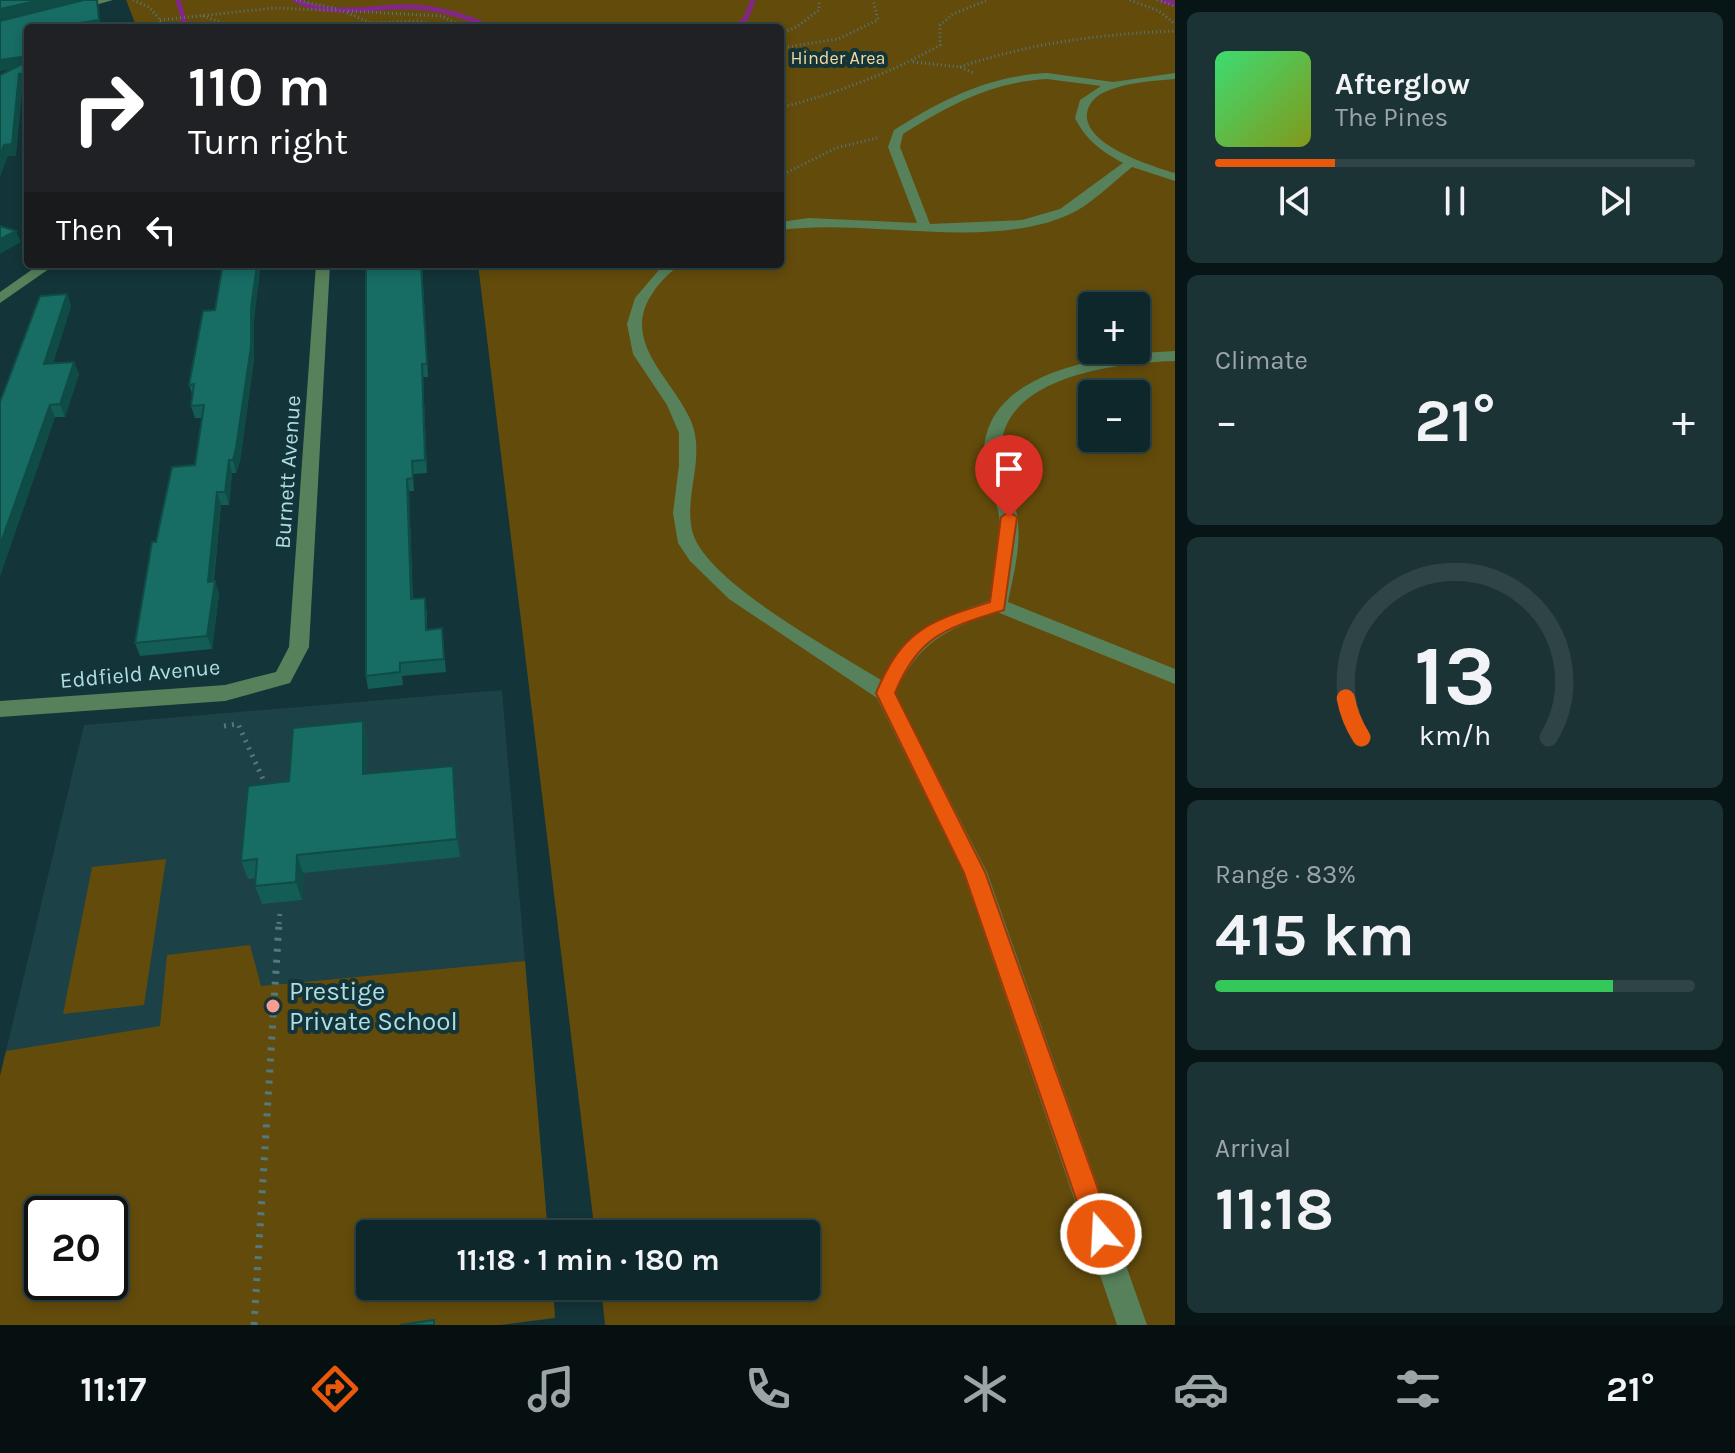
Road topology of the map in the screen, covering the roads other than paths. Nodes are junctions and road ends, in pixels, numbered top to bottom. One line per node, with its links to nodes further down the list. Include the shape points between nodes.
1 (108, 0): 2 (street)
2 (61, 11)
3 (1175, 76): 4 (street)
4 (1109, 84): 5 (street, via 1085,98 1079,121 1088,135); 7 (street, via 1037,76 993,81 951,99 898,132 894,147)
5 (1129, 164): 6 (street); 7 (street, via 1065,212 996,227)
6 (1175, 177)
7 (924, 224): 8 (street)
8 (784, 225)
9 (43, 268): 12 (street)
10 (323, 268): 16 (street, Burnett Avenue, via 299,647)
11 (668, 268): 17 (street, via 642,296 634,324 643,359 686,432 684,537 728,588)
12 (0, 299)
13 (1175, 356): 14 (street, via 1132,356 1069,371 1020,396 999,423 992,453 1009,517)
14 (998, 605): 15 (street); 17 (street, via 937,625 898,663)
15 (1175, 677)
16 (283, 678): 18 (street, Eddfield Avenue, via 225,693)
17 (885, 693): 19 (street, via 975,872)
18 (0, 709)
19 (1132, 1325)

